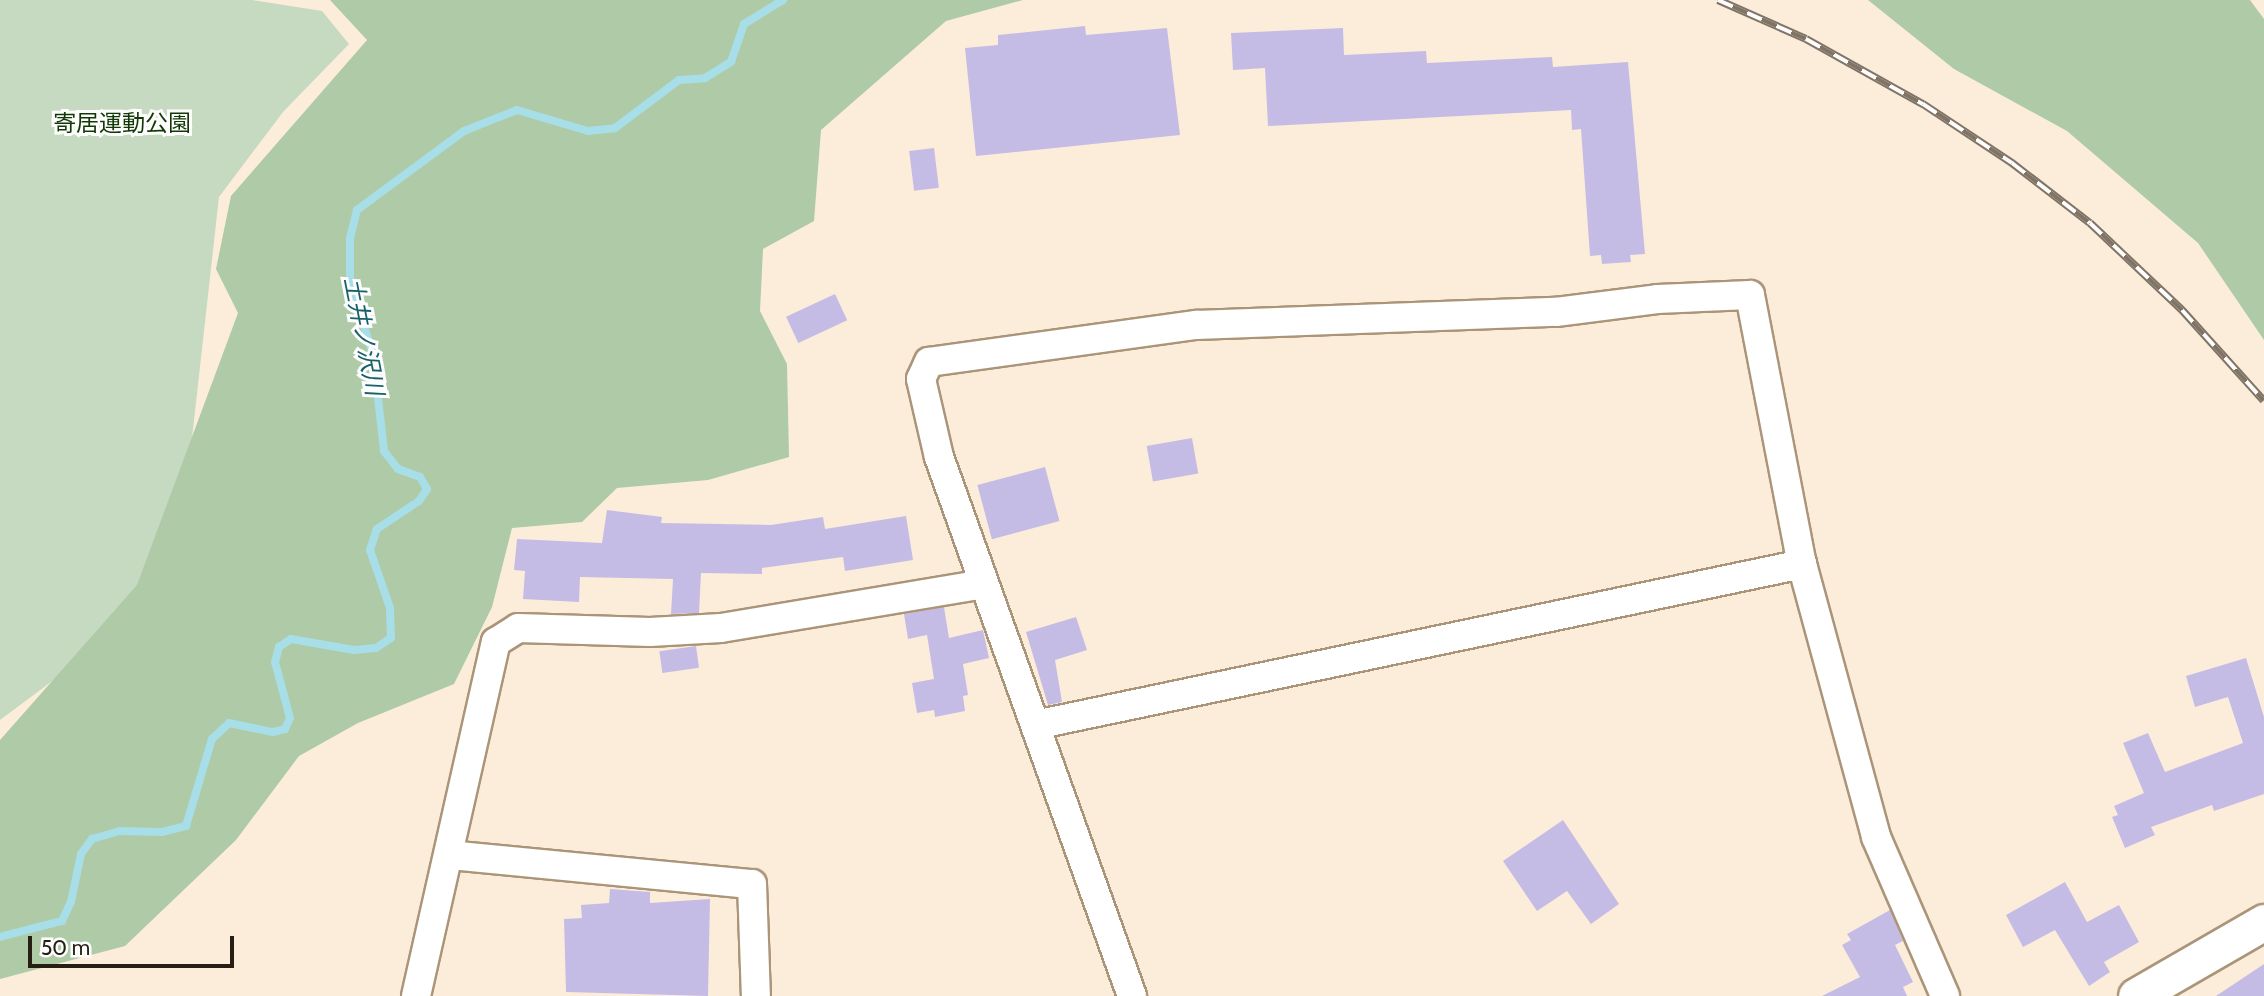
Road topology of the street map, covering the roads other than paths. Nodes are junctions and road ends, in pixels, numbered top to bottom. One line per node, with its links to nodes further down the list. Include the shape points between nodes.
1 (1802, 564): 2 (street, via 1750,295 1657,299 1556,312 1196,325 929,362 921,379 939,457); 3 (street); 9 (street, via 1876,837)
2 (983, 583): 3 (street); 4 (street, via 721,628 650,632 517,628 496,642)
3 (1035, 725): 8 (street)
4 (449, 855): 6 (street); 7 (street, via 752,884)
5 (2264, 922): 10 (main road)
6 (416, 996)
7 (756, 996)
8 (1132, 996)
9 (1945, 996)
10 (2136, 996)

